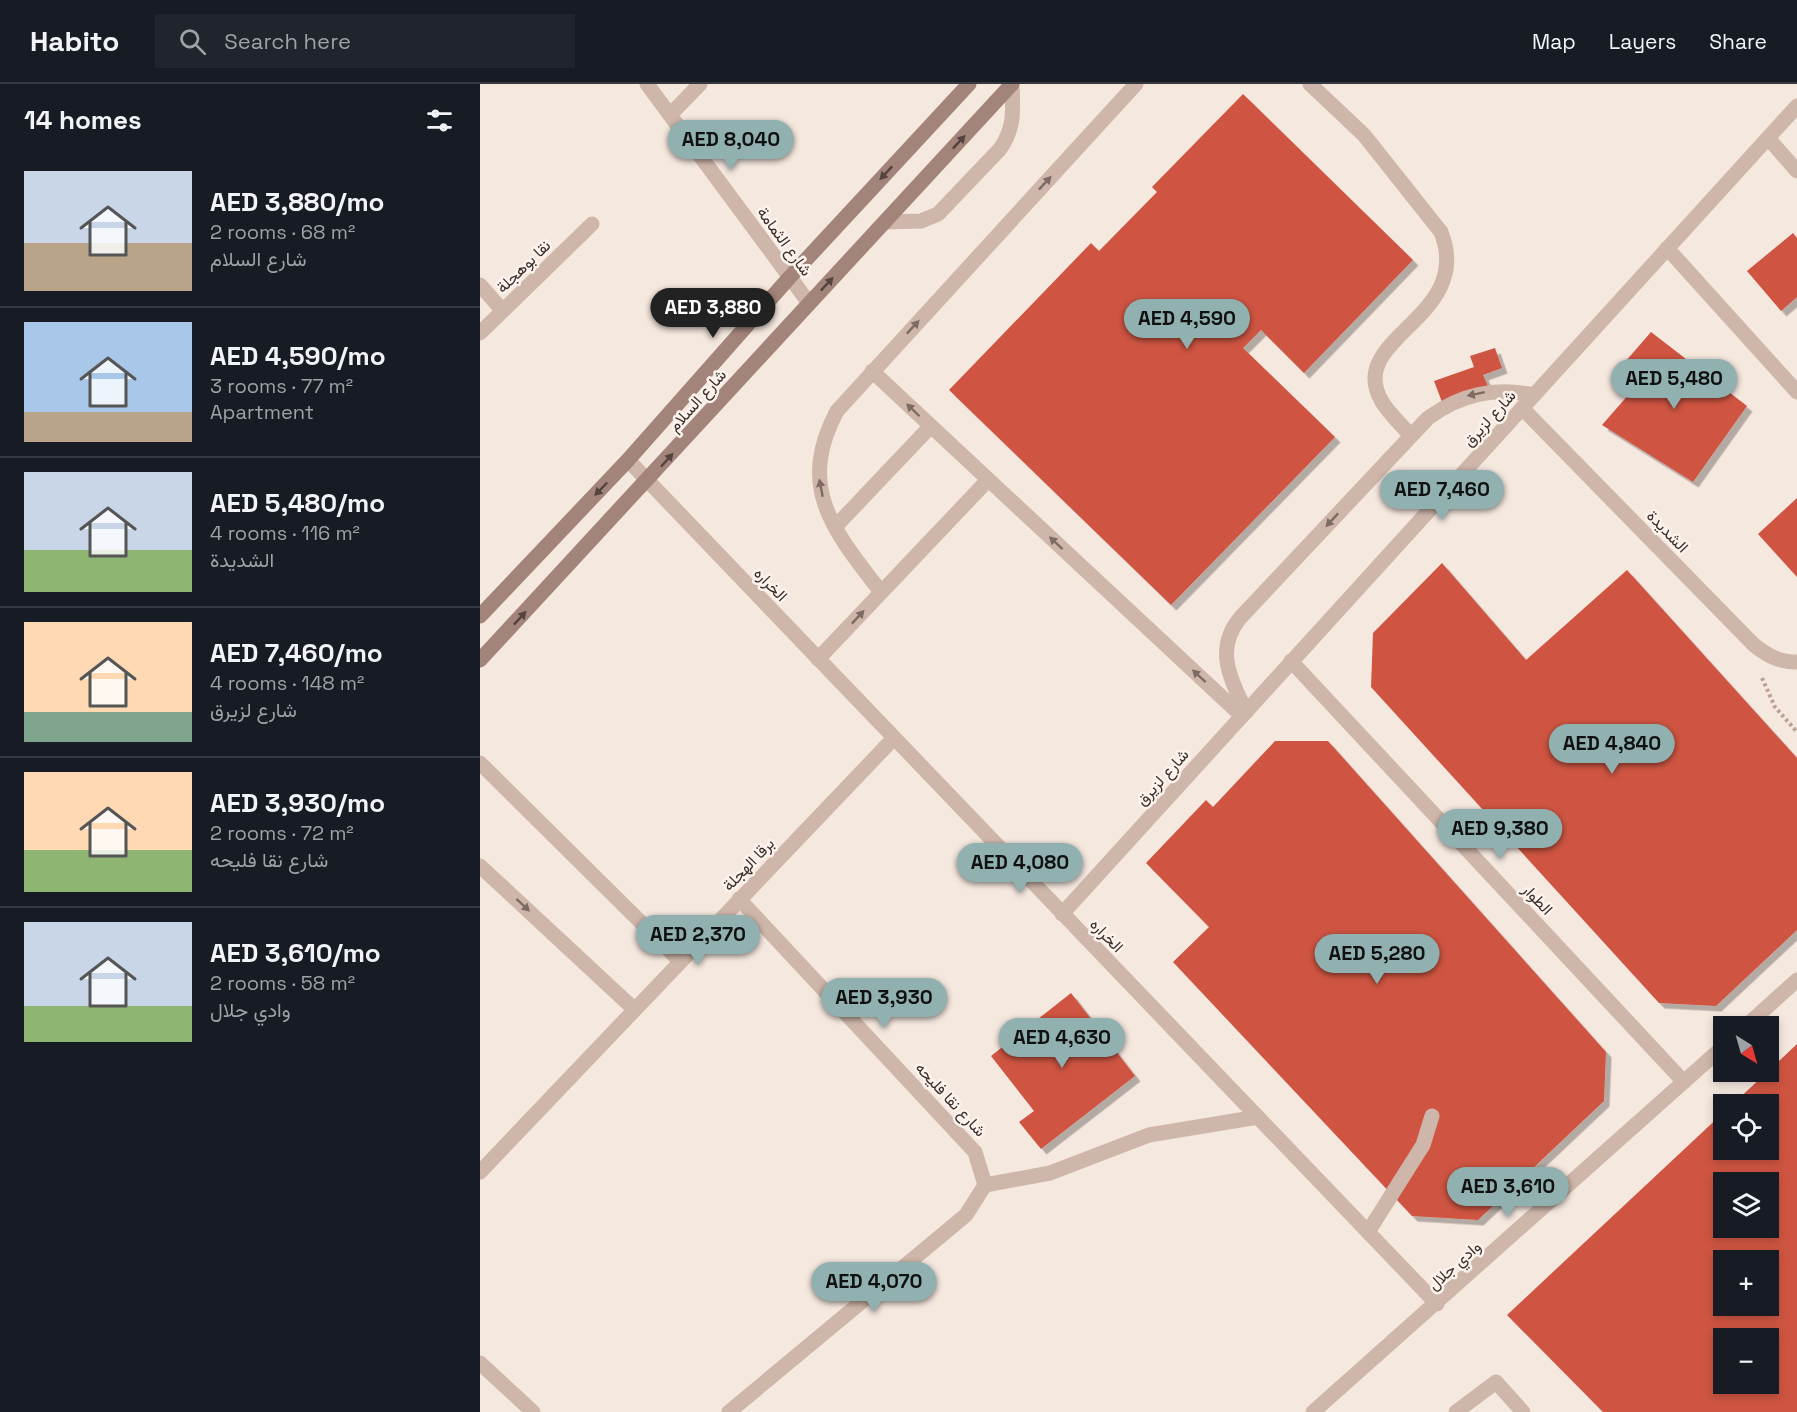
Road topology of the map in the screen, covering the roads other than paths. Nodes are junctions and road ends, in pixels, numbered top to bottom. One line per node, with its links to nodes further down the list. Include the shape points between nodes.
1 (647, 84): 8 (street, شارع الثمامة)
2 (700, 84): 8 (street)
3 (969, 84): 14 (street, شارع السلام, one-way to 14)
4 (1012, 84): 11 (street, شارع السلام, one-way to 4); 11 (street, via 1013,119 1000,149 938,214 921,222)
5 (1136, 84): 19 (street, one-way to 5)
6 (1310, 84): 24 (street, via 1384,158 1446,244 1448,258 1442,288 1384,351 1375,374 1381,401)
7 (1797, 106): 9 (street, شارع لزيرق)
8 (670, 115): 14 (street, شارع الثمامة)
9 (1768, 138): 10 (street); 13 (street, شارع لزيرق)
10 (1797, 171)
11 (885, 222): 16 (street, شارع السلام, one-way to 11)
12 (592, 224): 17 (street, نقا بوهجلة)
13 (1667, 248): 20 (street); 21 (street, شارع لزيرق)
14 (789, 278): 16 (street, شارع الثمامة); 25 (street, شارع السلام)
15 (480, 285): 17 (street)
16 (809, 303): 27 (street, شارع السلام, one-way to 16)
17 (502, 311): 18 (street, نقا بوهجلة)
18 (480, 333)
19 (872, 371): 23 (street, one-way to 19); 28 (street, one-way to 19, via 821,493 818,465 823,436 837,411)
20 (1797, 392)
21 (1534, 395): 22 (street, شارع لزيرق); 24 (street, one-way to 24, via 1501,390 1464,397 1428,418)
22 (1522, 408): 33 (street, شارع لزيرق); 34 (street, الشديدة, via 1754,645 1783,662)
23 (930, 427): 26 (street); 28 (street)
24 (1412, 436): 35 (street, one-way to 35, via 1232,628 1227,640 1226,666)
25 (627, 460): 27 (street, الخراره); 30 (street, شارع السلام, one-way to 30)
26 (988, 480): 29 (street); 35 (street, one-way to 26)
27 (648, 482): 31 (street, الخراره); 32 (street, شارع السلام, one-way to 27)
28 (836, 528): 29 (street)
29 (881, 592): 31 (street, one-way to 29)
30 (480, 616)
31 (818, 659): 36 (street, الخراره)
32 (480, 660)
33 (1292, 661): 35 (street, شارع لزيرق); 46 (street, الطوار)
34 (1797, 662)
35 (1244, 714): 40 (street, شارع لزيرق)
36 (894, 738): 39 (street, برقا الهجلة); 40 (street, الخراره)
37 (480, 764): 41 (street)
38 (480, 866): 43 (street, one-way to 43)
39 (739, 899): 41 (street, برقا الهجلة); 50 (street, شارع نقا فليحه, via 975,1152)
40 (1062, 914): 48 (street, الخراره)
41 (680, 961): 43 (street, برقا الهجلة)
42 (1797, 980): 44 (street)
43 (634, 1009): 49 (street, برقا الهجلة)
44 (1757, 1016)
45 (1713, 1056): 46 (street, وادي جلال)
46 (1684, 1082): 52 (street, وادي جلال)
47 (1432, 1116): 51 (street, via 1423,1145)
48 (1258, 1117): 50 (street, via 1149,1135 1050,1173); 51 (street, الخراره)
49 (480, 1172)
50 (985, 1185): 55 (street, via 966,1215)
51 (1368, 1232): 52 (street, الخراره)
52 (1437, 1304): 56 (street, وادي جلال)
53 (480, 1362): 54 (street)
54 (532, 1411)
55 (729, 1412)
56 (1313, 1412)
57 (1455, 1412): 58 (street, via 1496,1382)
58 (1523, 1412)

